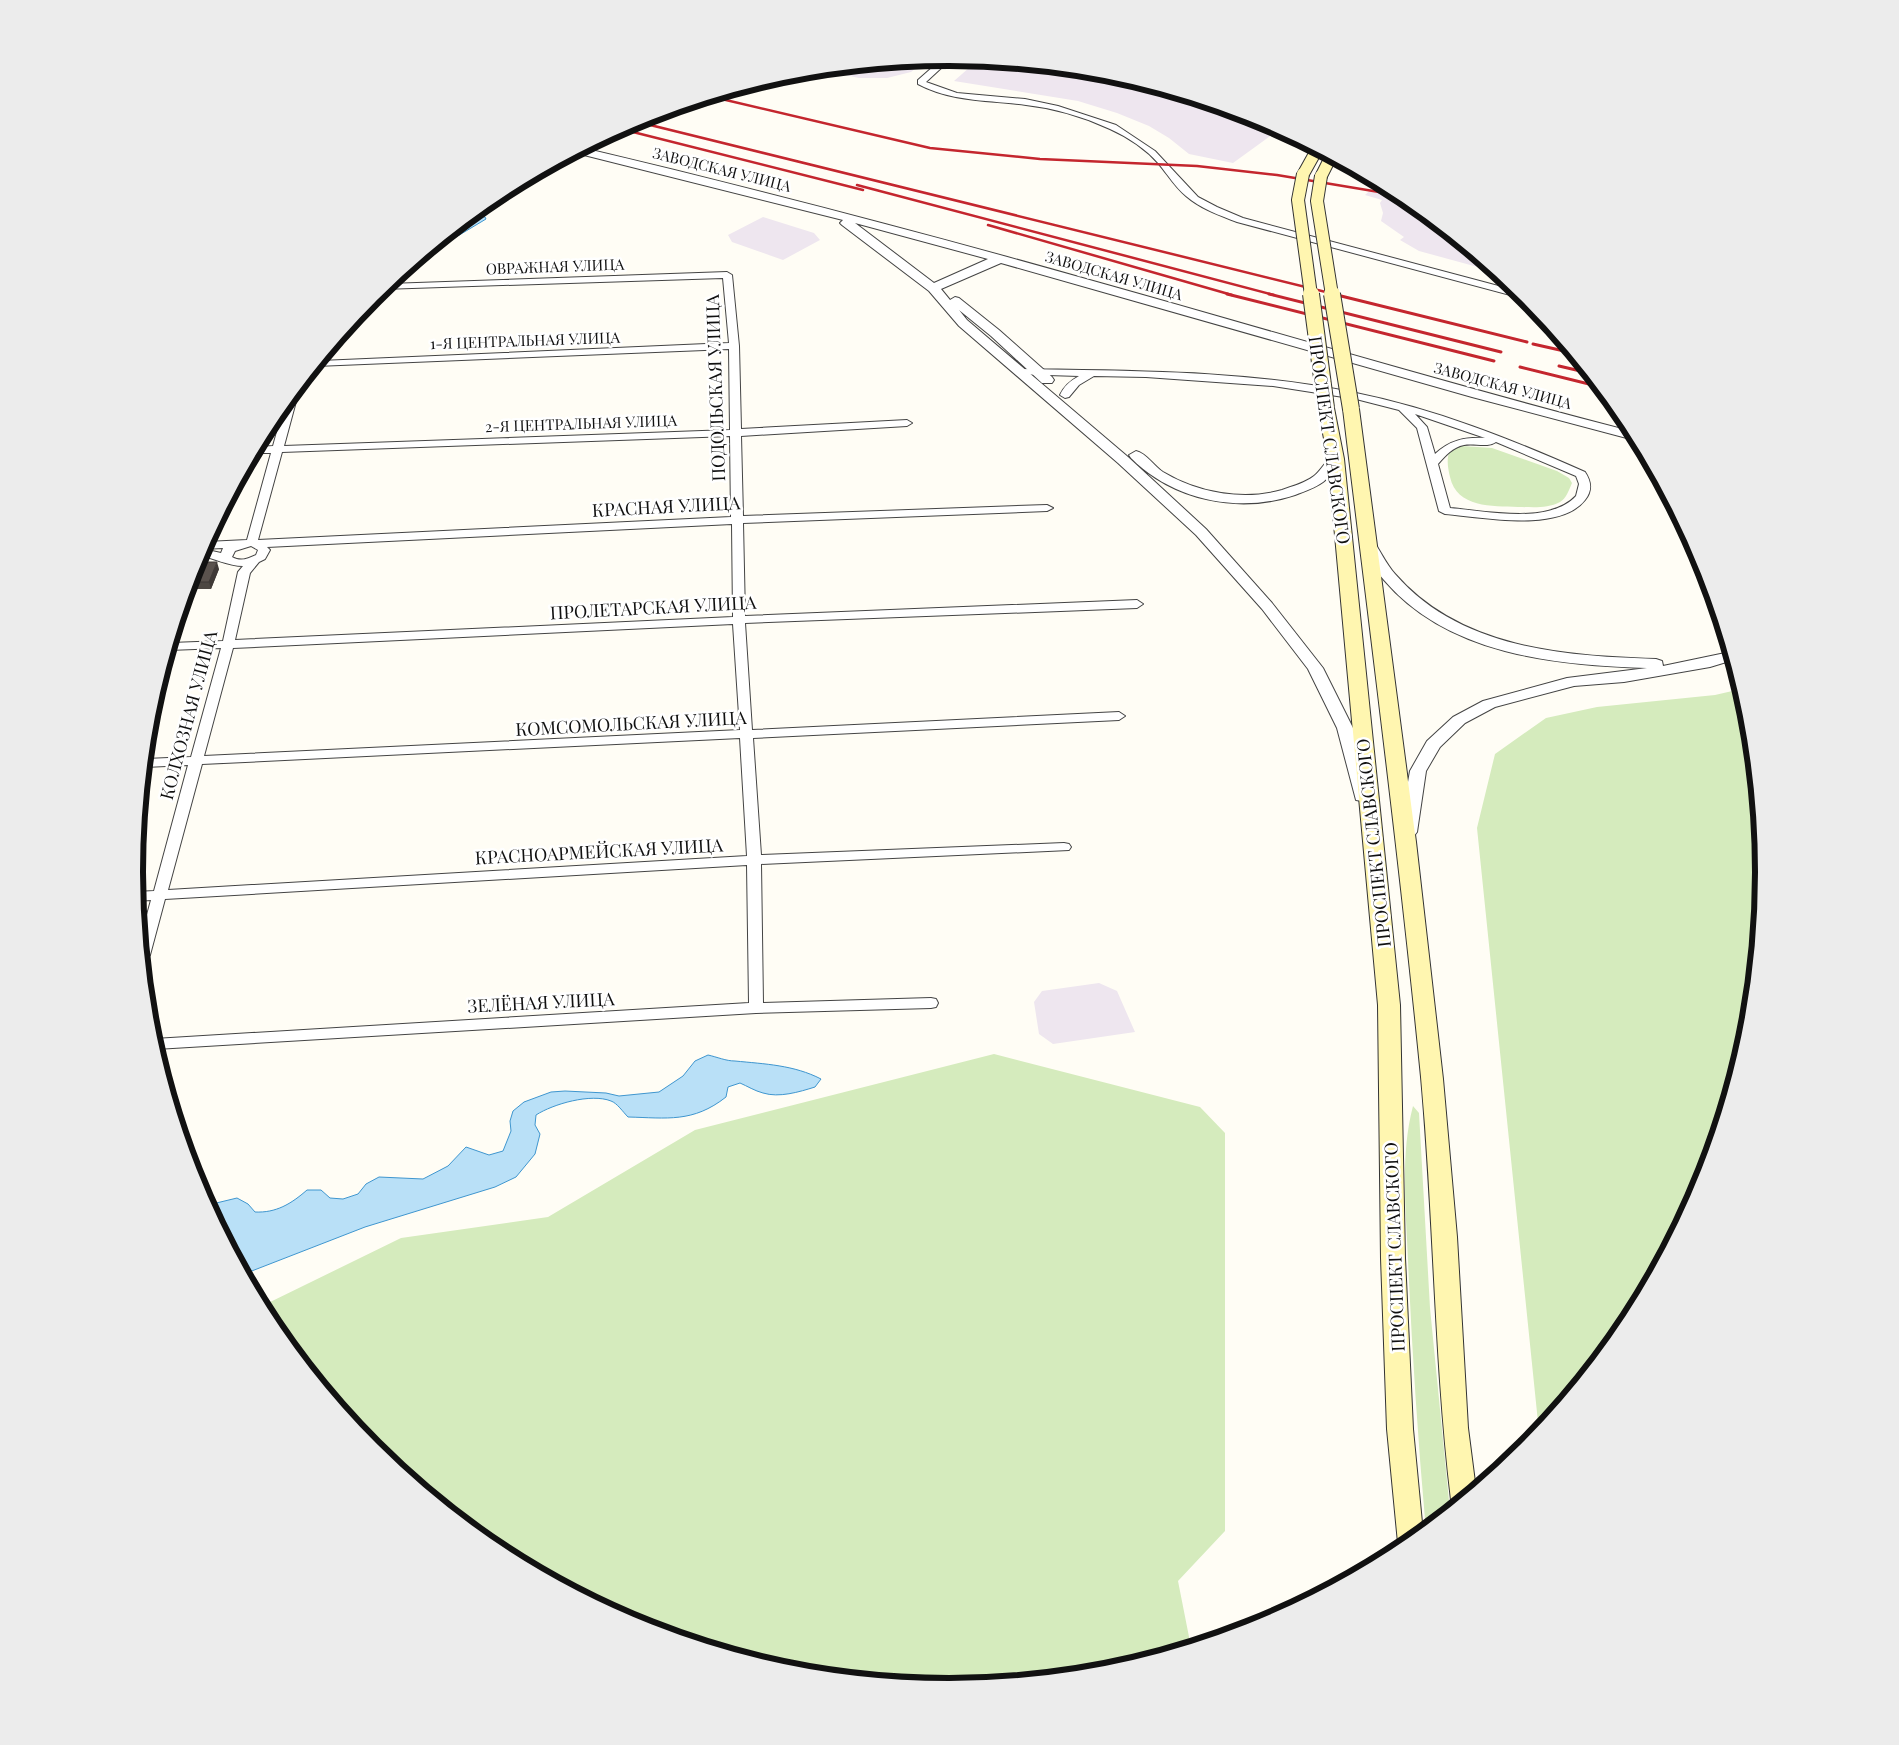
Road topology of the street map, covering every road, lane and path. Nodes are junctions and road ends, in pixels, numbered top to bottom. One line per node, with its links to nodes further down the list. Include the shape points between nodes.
1 (939, 66): 10 (street, via 921,82 944,92 1055,108 1112,127 1157,157 1189,194 1240,220)
2 (588, 152): 5 (street, ЗАВОДСКАЯ УЛИЦА)
3 (1314, 154): 25 (main road, ПРОСПЕКТ СЛАВСКОГО, bridge, via 1303,174 1298,200)
4 (1329, 161): 29 (main road, ПРОСПЕКТ СЛАВСКОГО, bridge, via 1321,176 1317,201 1351,409)
5 (806, 207): 6 (street, ЗАВОДСКАЯ УЛИЦА); 9 (street, via 853,227)
6 (998, 259): 9 (street); 21 (street, ЗАВОДСКАЯ УЛИЦА, via 1435,384)
7 (727, 275): 8 (street, ОВРАЖНАЯ УЛИЦА); 11 (street, ПОДОЛЬСКАЯ УЛИЦА)
8 (396, 287)
9 (933, 288): 13 (street, via 964,323); 14 (street, via 957,302)
10 (1509, 292)
11 (734, 346): 12 (street, 1-Я ЦЕНТРАЛЬНАЯ УЛИЦА); 20 (street, ПОДОЛЬСКАЯ УЛИЦА)
12 (325, 364)
13 (1020, 372): 14 (street); 44 (street, via 1124,460 1201,532 1267,606 1314,668 1345,728)
14 (1039, 372): 15 (street); 16 (street)
15 (1094, 374): 16 (street, via 1077,381); 17 (street, via 1281,384 1357,396)
16 (1065, 395): 25 (street, via 1153,471 1203,493 1251,499 1280,496 1323,476)
17 (1403, 408): 22 (street); 26 (street, via 1422,426)
18 (287, 413): 23 (street)
19 (907, 424): 20 (street, 2-Я ЦЕНТРАЛЬНАЯ УЛИЦА)
20 (734, 432): 23 (street, 2-Я ЦЕНТРАЛЬНАЯ УЛИЦА); 28 (street, ПОДОЛЬСКАЯ УЛИЦА)
21 (1626, 434)
22 (1512, 446): 26 (street, via 1462,441 1450,445); 26 (street, via 1581,474 1586,484 1583,495 1559,512 1542,516 1445,511)
23 (277, 449): 24 (street, 2-Я ЦЕНТРАЛЬНАЯ УЛИЦА); 30 (street)
24 (263, 450)
25 (1336, 459): 44 (main road, ПРОСПЕКТ СЛАВСКОГО)
26 (1432, 464)
27 (1047, 508): 28 (street, КРАСНАЯ УЛИЦА)
28 (737, 520): 30 (street, КРАСНАЯ УЛИЦА); 35 (street, ПОДОЛЬСКАЯ УЛИЦА)
29 (1367, 542): 39 (street, via 1390,579 1413,601 1435,616 1494,643 1542,656 1586,662); 45 (main road, ПРОСПЕКТ СЛАВСКОГО)
30 (254, 545): 31 (street, КРАСНАЯ УЛИЦА); 33 (street, КОЛХОЗНАЯ УЛИЦА, via 261,557); 33 (street, via 237,545 227,551)
31 (213, 546)
32 (209, 555): 33 (street)
33 (235, 564): 36 (street, КОЛХОЗНАЯ УЛИЦА)
34 (1137, 604): 35 (street, ПРОЛЕТАРСКАЯ УЛИЦА)
35 (739, 620): 36 (street, ПРОЛЕТАРСКАЯ УЛИЦА); 41 (street, ПОДОЛЬСКАЯ УЛИЦА)
36 (228, 644): 37 (street, ПРОЛЕТАРСКАЯ УЛИЦА); 42 (street, КОЛХОЗНАЯ УЛИЦА)
37 (176, 646)
38 (1726, 657): 39 (street)
39 (1692, 665): 45 (street, via 1624,677 1573,681 1489,704 1459,720 1433,744 1418,771)
40 (1119, 716): 41 (street, КОМСОМОЛЬСКАЯ УЛИЦА)
41 (745, 735): 42 (street, КОМСОМОЛЬСКАЯ УЛИЦА); 47 (street, ПОДОЛЬСКАЯ УЛИЦА)
42 (195, 761): 43 (street, КОМСОМОЛЬСКАЯ УЛИЦА); 48 (street, КОЛХОЗНАЯ УЛИЦА)
43 (151, 763)
44 (1373, 839): 55 (main road, ПРОСПЕКТ СЛАВСКОГО, via 1389,1005 1393,1258 1400,1429)
45 (1406, 842): 54 (main road, ПРОСПЕКТ СЛАВСКОГО, via 1432,1079 1445,1236 1455,1428)
46 (1064, 847): 47 (street, КРАСНОАРМЕЙСКАЯ УЛИЦА)
47 (754, 860): 48 (street, КРАСНОАРМЕЙСКАЯ УЛИЦА); 52 (street, ПОДОЛЬСКАЯ УЛИЦА)
48 (160, 895): 49 (street, КРАСНОАРМЕЙСКАЯ УЛИЦА); 50 (street, КОЛХОЗНАЯ УЛИЦА)
49 (144, 896)
50 (147, 942)
51 (932, 1004): 52 (street, ЗЕЛЁНАЯ УЛИЦА)
52 (756, 1008): 53 (street, ЗЕЛЁНАЯ УЛИЦА)
53 (162, 1044)
54 (1463, 1493)
55 (1410, 1534)

